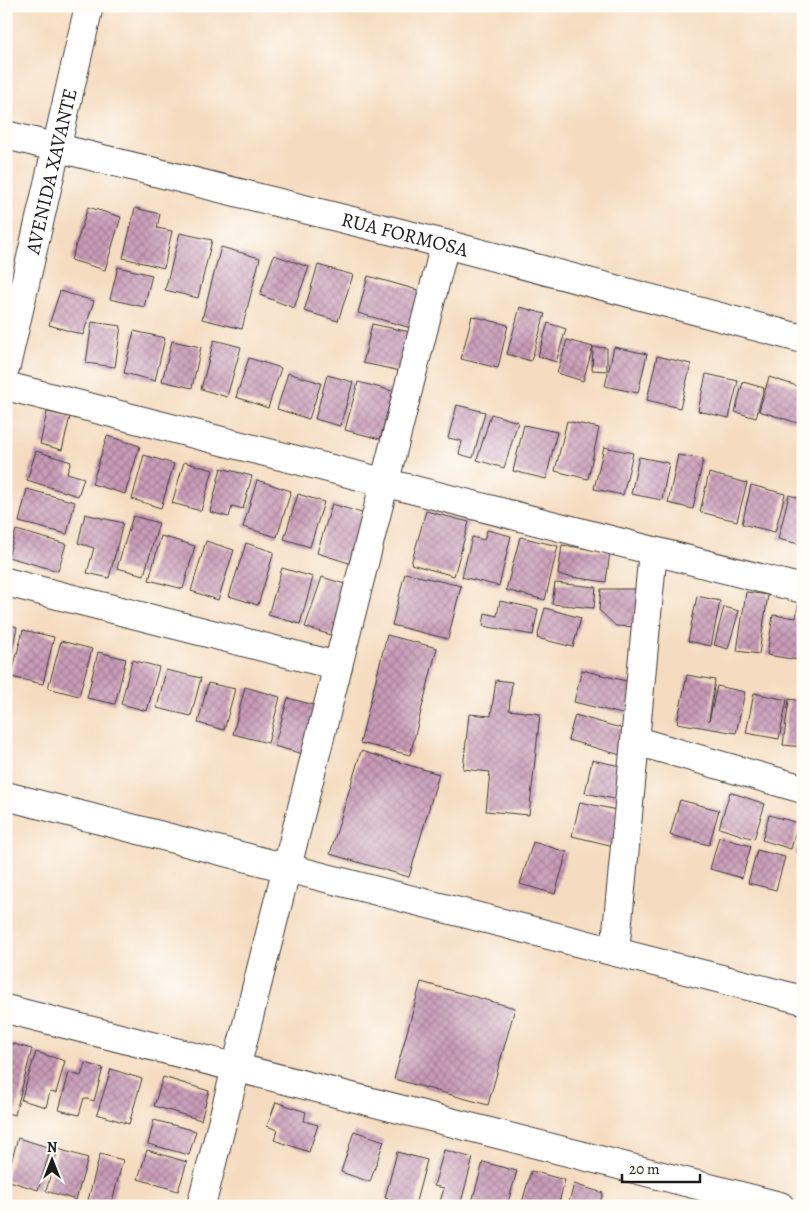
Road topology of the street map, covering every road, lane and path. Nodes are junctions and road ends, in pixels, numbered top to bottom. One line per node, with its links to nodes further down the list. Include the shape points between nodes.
1 (89, 6): 3 (street, AVENIDA XAVANTE)
2 (6, 135): 3 (street, RUA FORMOSA)
3 (55, 147): 4 (street, RUA FORMOSA); 6 (street, AVENIDA XAVANTE)
4 (445, 244): 5 (street, RUA FORMOSA); 8 (street)
5 (803, 339)
6 (6, 366)
7 (6, 386): 8 (street)
8 (385, 482): 9 (street); 12 (street)
9 (653, 551): 11 (street); 13 (street)
10 (6, 582): 12 (street)
11 (803, 589)
12 (338, 666): 16 (street)
13 (636, 741): 14 (street); 17 (street)
14 (803, 789)
15 (6, 796): 16 (street)
16 (286, 867): 17 (street); 20 (street)
17 (615, 952): 18 (street)
18 (803, 1000)
19 (6, 1009): 20 (street)
20 (236, 1068): 21 (street); 22 (street)
21 (200, 1206)
22 (780, 1206)

